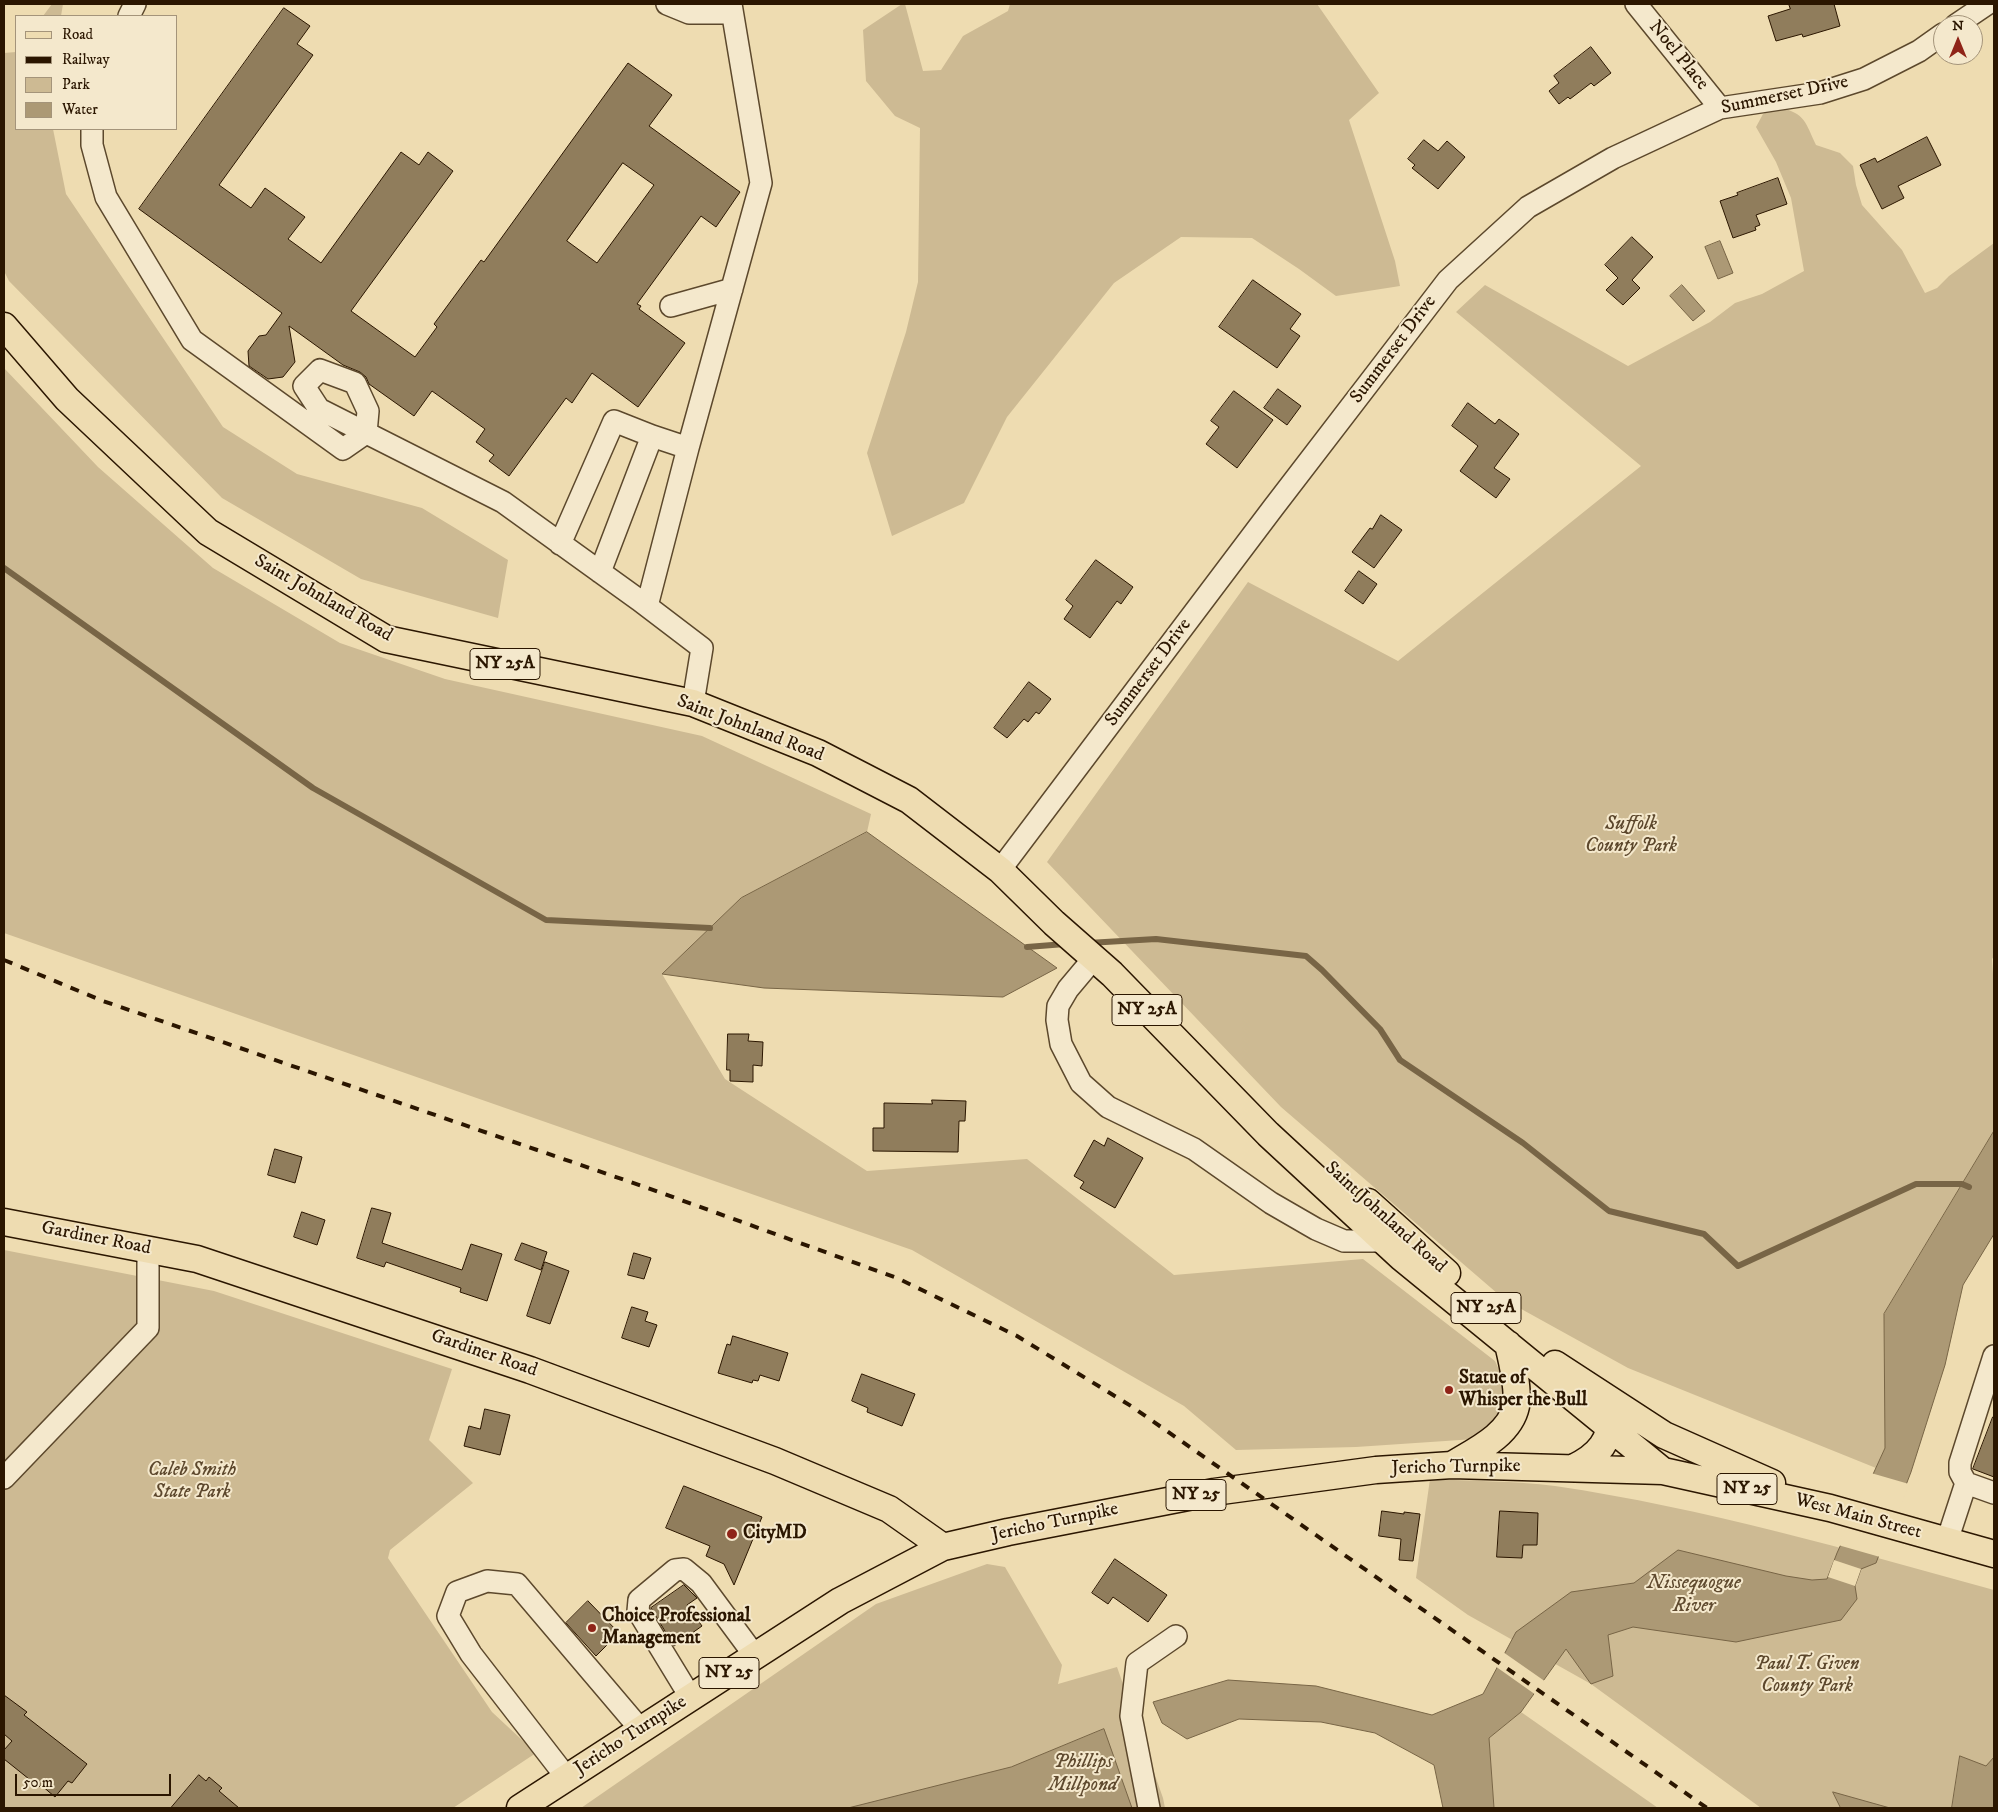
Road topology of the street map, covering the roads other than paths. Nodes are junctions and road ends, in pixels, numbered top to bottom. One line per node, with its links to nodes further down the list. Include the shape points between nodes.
1 (666, 4): 4 (street, via 689,13)
2 (1636, 4): 7 (street, Noel Place)
3 (1987, 4): 5 (street)
4 (732, 8): 9 (street, via 761,183)
5 (1971, 15)
6 (1933, 41): 7 (street, Summerset Drive, via 1864,80 1820,93)
7 (1720, 108): 18 (street, Summerset Drive, via 1613,158 1528,207 1448,280)
8 (92, 130): 14 (street, via 92,145 106,197 192,340 343,449 366,433 503,502)
9 (732, 289): 10 (street); 13 (street)
10 (671, 306)
11 (4, 326): 17 (main road, Saint Johnland Road / NY 25A, via 67,398 208,532 386,639)
12 (652, 436): 13 (street); 14 (street, via 614,421); 15 (street)
13 (688, 448): 16 (street)
14 (560, 544): 15 (street)
15 (600, 572): 16 (street)
16 (647, 606): 17 (street, via 702,648)
17 (693, 703): 18 (main road, Saint Johnland Road / NY 25A, via 818,753 909,800)
18 (1000, 870): 19 (main road, Saint Johnland Road / NY 25A)
19 (1103, 966): 20 (main road, Saint Johnland Road / NY 25A); 22 (street, via 1068,989 1058,1006 1061,1044 1081,1084 1108,1108 1194,1149 1271,1203 1316,1229 1344,1240)
20 (1183, 1047): 22 (main road, Saint Johnland Road / NY 25A, via 1268,1134); 26 (main road, Saint Johnland Road / NY 25A, via 1250,1099 1511,1330)
21 (4, 1222): 23 (main road, Gardiner Road)
22 (1384, 1241): 24 (main road, Saint Johnland Road / NY 25A)
23 (148, 1249): 31 (street, via 148,1328); 36 (main road, Gardiner Road, via 198,1259 412,1330 775,1461 888,1509)
24 (1508, 1344): 27 (main road, Saint Johnland Road / NY 25A); 28 (main road, via 1516,1392 1512,1416 1488,1443)
25 (1994, 1356): 32 (street, via 1960,1463 1960,1472)
26 (1601, 1394): 27 (main road, via 1610,1411); 34 (main road, Saint Johnland Road / NY 25A, via 1664,1435)
27 (1610, 1428): 29 (main road, via 1595,1455); 30 (main road, Saint Johnland Road / NY 25A)
28 (1452, 1465): 29 (main road, Jericho Turnpike / NY 25); 36 (main road, Jericho Turnpike / NY 25, via 1376,1470 1214,1492)
29 (1573, 1468): 30 (main road, Jericho Turnpike / NY 25)
30 (1663, 1471): 34 (main road, West Main Street / NY 25)
31 (4, 1478)
32 (1966, 1483): 33 (street); 35 (street)
33 (1994, 1492)
34 (1830, 1508): 35 (main road, West Main Street / NY 25)
35 (1936, 1538): 37 (main road, West Main Street / NY 25)
36 (943, 1547): 39 (main road, Jericho Turnpike / NY 25, via 840,1601)
37 (1994, 1554)
38 (1176, 1636): 44 (street, via 1137,1663 1131,1716)
39 (755, 1656): 40 (main road, Jericho Turnpike / NY 25); 40 (street, via 702,1582 684,1569 674,1570 640,1600 638,1611)
40 (691, 1698): 41 (main road, Jericho Turnpike / NY 25)
41 (641, 1730): 42 (main road, Jericho Turnpike / NY 25); 42 (street, via 517,1584 488,1581 457,1592 448,1616 471,1654)
42 (567, 1778): 43 (main road, Jericho Turnpike / NY 25)
43 (520, 1808)
44 (1149, 1808)

